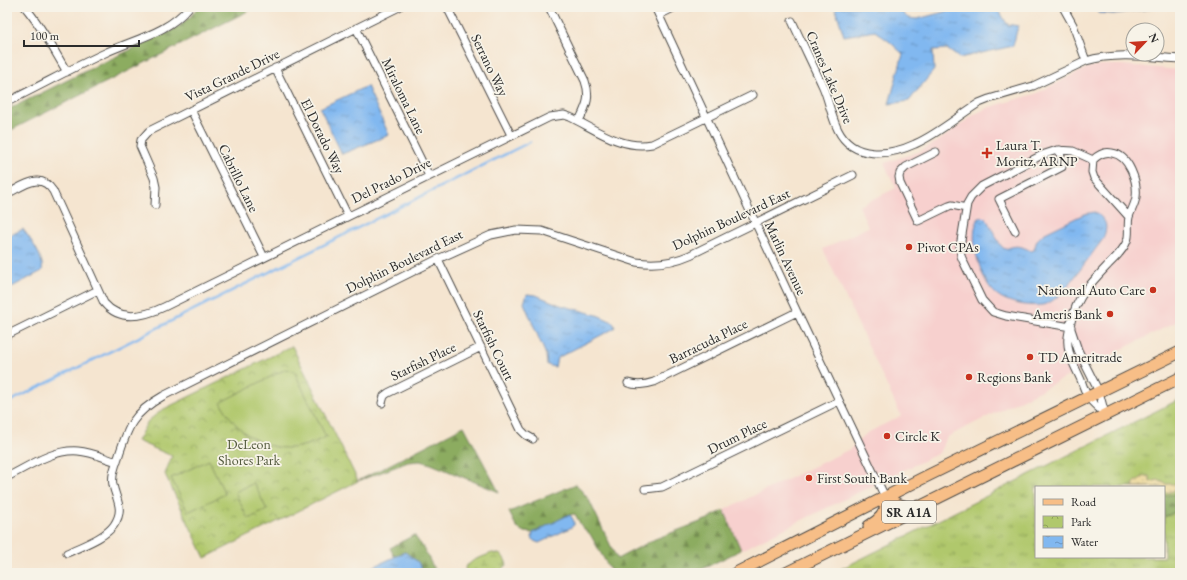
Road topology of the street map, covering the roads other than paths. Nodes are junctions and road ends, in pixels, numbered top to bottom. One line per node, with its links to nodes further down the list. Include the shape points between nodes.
1 (25, 7): 15 (street, via 35,18)
2 (189, 7): 15 (street, via 171,25)
3 (399, 7): 11 (street, Vista Grande Drive)
4 (447, 7): 21 (street, Serrano Way)
5 (549, 7): 20 (street, via 588,90)
6 (655, 7): 9 (street, Marlin Avenue)
7 (675, 7): 9 (street)
8 (1063, 7): 13 (street, via 1074,25)
9 (659, 15): 19 (street, Marlin Avenue)
10 (792, 21): 13 (street, Cranes Lake Drive, via 823,87 838,130 852,146 860,151 875,154 901,150 916,144 979,103 1033,86)
11 (356, 28): 14 (street, Vista Grande Drive); 26 (street, Miraloma Lane)
12 (1180, 59): 13 (street, Cranes Lake Drive, via 1116,56)
13 (1086, 60)
14 (275, 68): 18 (street, Vista Grande Drive); 30 (street, El Dorado Way)
15 (67, 72): 17 (street)
16 (753, 95): 19 (street, Del Prado Drive)
17 (7, 102)
18 (191, 110): 28 (street, Vista Grande Drive, via 149,131 141,140 140,146 156,187); 34 (street, Cabrillo Lane)
19 (707, 117): 20 (street, Del Prado Drive, via 646,145 611,138); 32 (street, Marlin Avenue)
20 (579, 121): 21 (street, Del Prado Drive, via 564,116 550,116)
21 (511, 136): 26 (street, Del Prado Drive)
22 (1060, 150): 24 (street, via 1073,151); 29 (street, via 1042,155 982,186 971,197); 33 (street, via 1062,167 999,199)
23 (936, 152): 29 (street, via 906,167 900,173 900,183 918,221 952,205)
24 (1093, 160): 31 (street, via 1094,178); 31 (street, via 1100,154 1110,152 1126,161 1132,173 1136,194 1134,208)
25 (853, 175): 32 (street, Dolphin Boulevard East)
26 (429, 176): 30 (street, Del Prado Drive)
27 (7, 194): 36 (street, Del Prado Drive, via 32,181 48,184)
28 (155, 205)
29 (966, 208): 38 (street, via 961,256 987,306 997,314)
30 (348, 216): 34 (street, Del Prado Drive)
31 (1129, 217): 38 (street, via 1128,240 1082,294 1074,309)
32 (755, 223): 35 (street, Dolphin Boulevard East, via 681,259 662,264 636,262 550,233 525,230 491,234); 37 (street, Marlin Avenue)
33 (1015, 231)
34 (264, 258): 36 (street, Del Prado Drive, via 142,316 114,312 104,302)
35 (438, 259): 40 (street, Starfish Court); 50 (street, Dolphin Boulevard East, via 149,404 129,427)
36 (98, 290): 39 (street)
37 (797, 312): 43 (street, Barracuda Place, via 654,382 637,385); 46 (street, Marlin Avenue)
38 (1071, 327): 44 (street, via 1078,350); 45 (street, via 1068,338 1070,359)
39 (7, 335)
40 (481, 347): 47 (street, Starfish Place, via 388,393); 49 (street, Starfish Court, via 521,430)
41 (1180, 352): 44 (main road, SR A1A)
42 (1180, 378): 48 (main road, SR A1A)
43 (628, 383)
44 (1099, 392): 45 (main road, SR A1A); 48 (street)
45 (1088, 398): 48 (street); 53 (main road, SR A1A)
46 (839, 401): 52 (street, Drum Place, via 662,487); 53 (street, Marlin Avenue)
47 (382, 403)
48 (1105, 414): 54 (main road, SR A1A)
49 (533, 439)
50 (117, 462): 51 (street, via 93,454 66,451); 55 (street, Dolphin Boulevard East, via 113,485 120,508 115,524 105,534)
51 (7, 477)
52 (645, 489)
53 (885, 496): 54 (main road, via 906,508); 56 (main road, SR A1A); 57 (main road, via 886,506 875,523 792,564)
54 (922, 506): 58 (main road, SR A1A)
55 (67, 553)
56 (736, 573)
57 (781, 573)
58 (786, 573)

